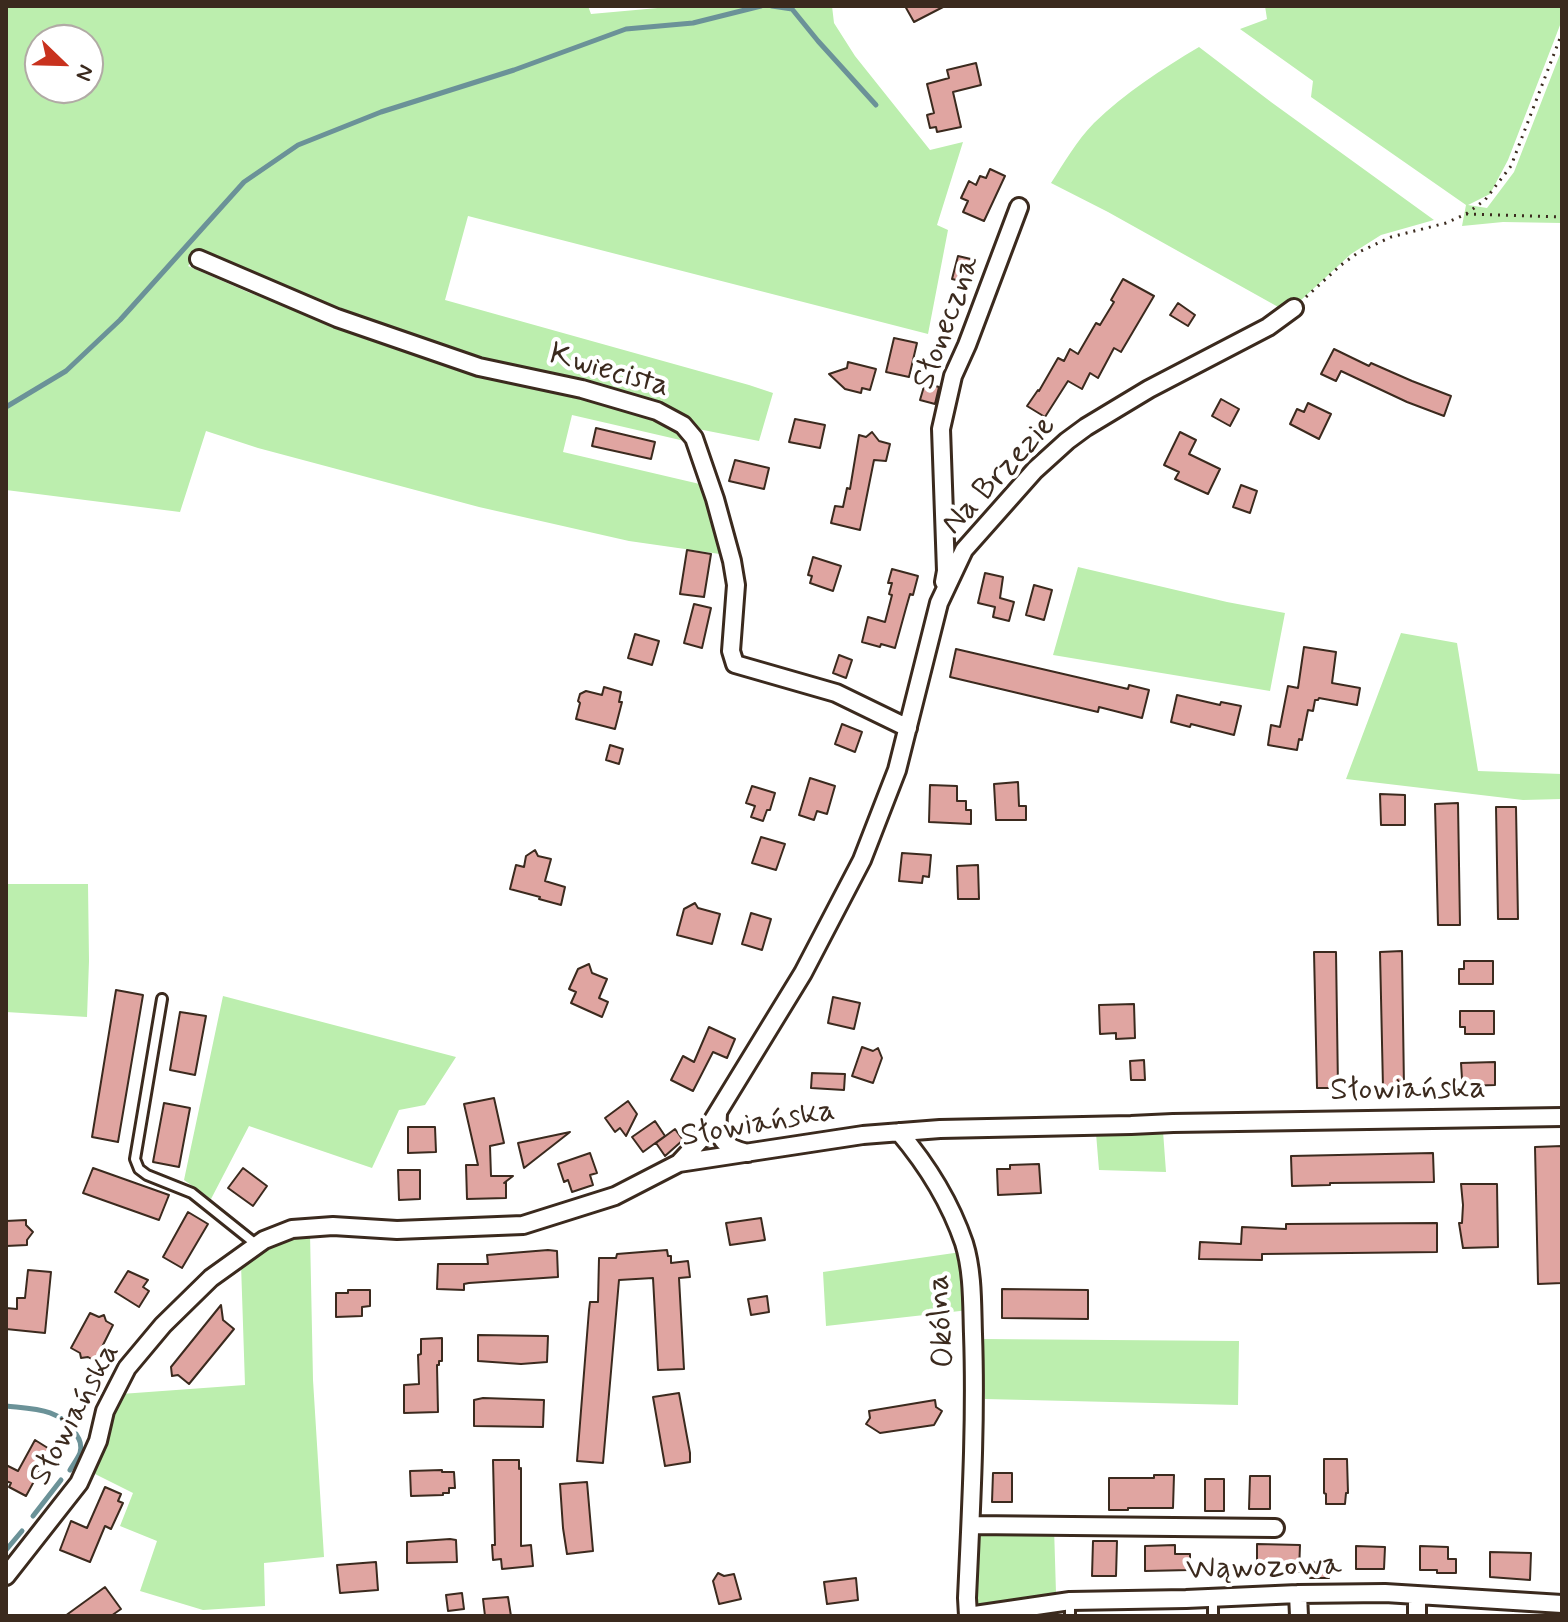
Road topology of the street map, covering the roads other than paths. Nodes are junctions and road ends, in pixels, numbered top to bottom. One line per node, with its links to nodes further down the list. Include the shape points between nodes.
1 (1019, 207): 4 (street, Słoneczna, via 953,376 941,429 946,571)
2 (199, 259): 5 (street, Kwiecista, via 337,318 479,367 582,389 657,411 683,425 694,438 732,561 735,664 836,693)
3 (1294, 308): 4 (street, Na Brzezie, via 1067,441 964,550)
4 (939, 603): 5 (street, Na Brzezie)
5 (908, 728): 7 (street, Na Brzezie, via 862,860 803,973)
6 (162, 999): 12 (lane, via 135,1159 147,1175 192,1193)
7 (718, 1112): 10 (street, via 717,1130 724,1142); 11 (street, Na Brzezie)
8 (1562, 1117): 9 (street, Słowiańska)
9 (899, 1132): 10 (street, Słowiańska); 13 (street, Okólna, via 942,1193 971,1271)
10 (750, 1153): 11 (street, Słowiańska)
11 (679, 1163): 12 (street, Słowiańska, via 615,1196 523,1225 292,1229)
12 (257, 1245): 15 (street, Słowiańska, via 211,1278 127,1368 79,1483)
13 (971, 1525): 14 (street); 21 (street, Okólna)
14 (1275, 1528)
15 (6, 1576)
16 (1298, 1594): 17 (street, Wąwozowa); 18 (street, Wąwozowa); 23 (street)
17 (1417, 1596): 19 (street, Wąwozowa); 24 (street)
18 (1213, 1598): 20 (street, Wąwozowa); 22 (lane)
19 (1562, 1604)
20 (1070, 1609): 21 (street, Wąwozowa)
21 (968, 1616)
22 (1213, 1616)
23 (1299, 1616)
24 (1417, 1616)

